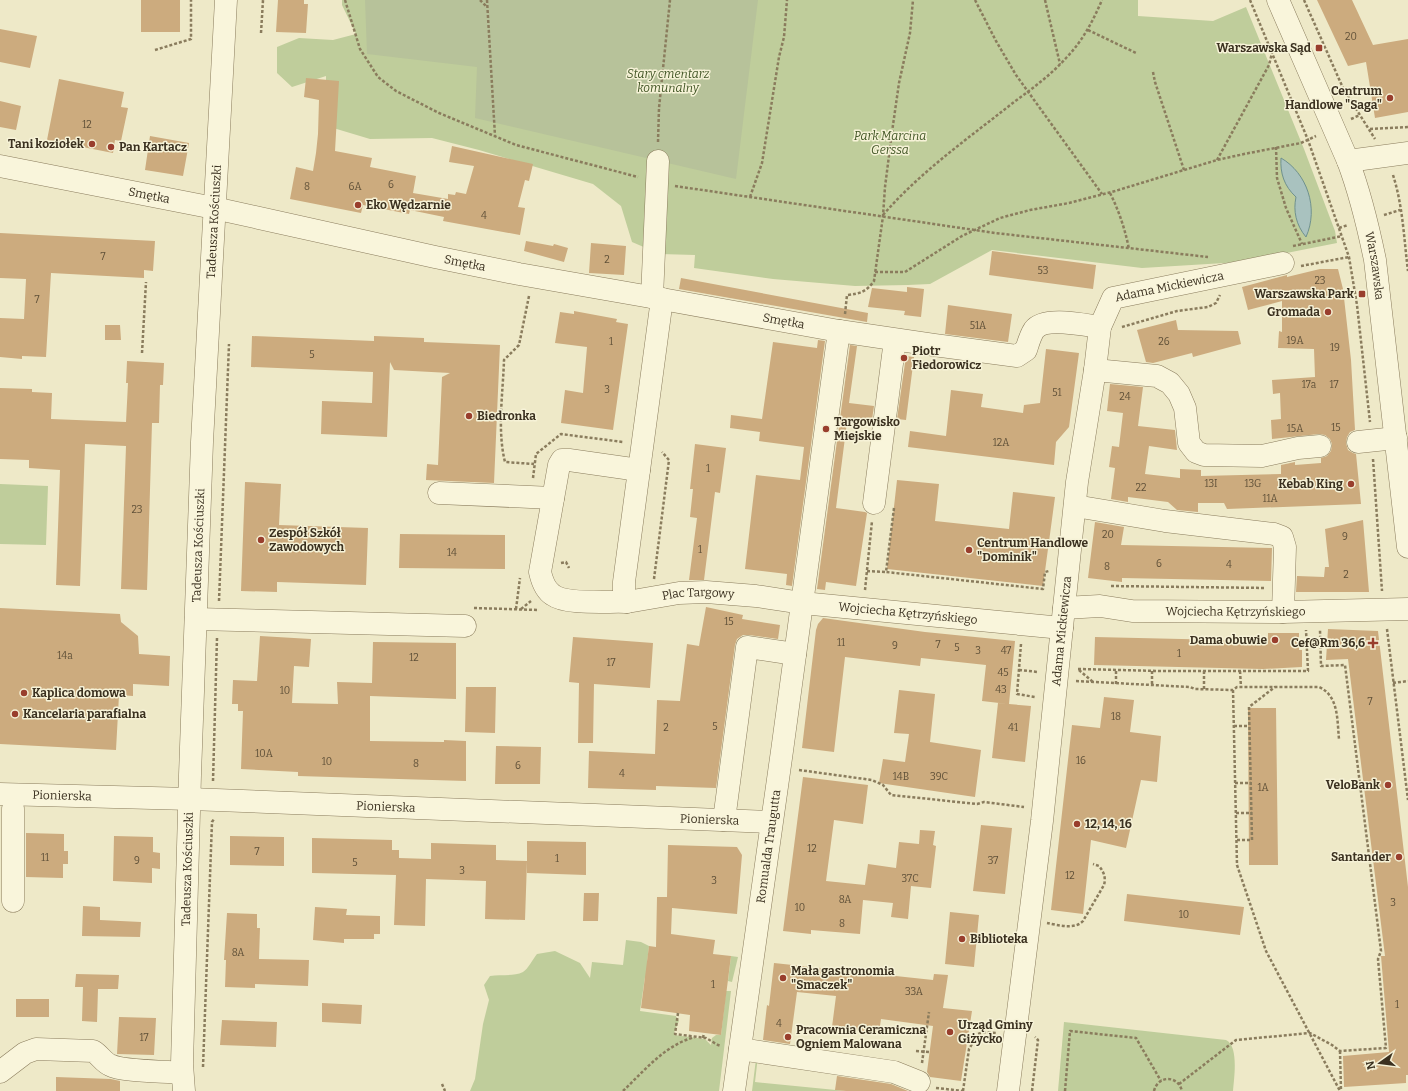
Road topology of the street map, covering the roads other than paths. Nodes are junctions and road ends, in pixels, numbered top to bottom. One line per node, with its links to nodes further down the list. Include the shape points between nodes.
1 (226, 0): 7 (street, Tadeusza Kościuszki)
2 (1278, 0): 4 (street, Warszawska)
3 (1408, 153): 4 (street)
4 (1348, 160): 14 (street, Warszawska, via 1358,188 1375,260)
5 (658, 161): 9 (street)
6 (0, 166): 7 (street, Smętka)
7 (214, 208): 9 (street, Smętka, via 519,274); 29 (street, Tadeusza Kościuszki)
8 (1291, 259): 10 (street, Adama Mickiewicza, via 1113,298)
9 (657, 298): 11 (street, Smętka); 17 (street)
10 (1100, 327): 12 (street, Smętka, via 1051,322 1041,324 1034,329 1026,350 1017,356); 13 (street, Adama Mickiewicza)
11 (841, 332): 12 (street, Smętka); 24 (street)
12 (895, 340): 20 (street)
13 (1095, 370): 16 (street, via 1157,376 1170,383 1179,394 1185,408 1190,443 1196,452 1204,455 1262,456); 21 (street, Adama Mickiewicza)
14 (1396, 438): 15 (street); 22 (street, Warszawska)
15 (1365, 441)
16 (1320, 446)
17 (639, 470): 19 (street, Plac Targowy, via 562,460 558,465); 23 (street, via 624,582)
18 (439, 492): 19 (street)
19 (553, 498): 23 (street, Plac Targowy, via 540,572 546,588 560,599)
20 (884, 502)
21 (1075, 506): 26 (street, via 1165,521 1274,534 1282,538 1285,547); 28 (street, Adama Mickiewicza)
22 (1408, 547)
23 (627, 602): 24 (street, Plac Targowy, via 678,593 706,592)
24 (802, 603): 28 (street, Wojciecha Kętrzyńskiego); 30 (street, Romualda Traugutta)
25 (1408, 609): 26 (street, Wojciecha Kętrzyńskiego)
26 (1283, 612): 28 (street, Wojciecha Kętrzyńskiego, via 1132,611 1100,606)
27 (469, 617): 29 (street)
28 (1063, 618): 41 (street, Adama Mickiewicza, via 1042,821)
29 (196, 619): 31 (street, Tadeusza Kościuszki)
30 (795, 654): 33 (street, via 747,647); 34 (street, Romualda Traugutta)
31 (190, 799): 32 (street, Pionierska); 33 (street, Pionierska); 38 (street, Tadeusza Kościuszki)
32 (6, 802): 35 (street)
33 (724, 820): 34 (street, Pionierska)
34 (771, 822): 36 (street, Romualda Traugutta)
35 (13, 901)
36 (733, 1048): 39 (street, via 894,1072); 40 (street, Romualda Traugutta)
37 (0, 1072): 38 (street, via 25,1053 36,1049 93,1051 111,1066 121,1069)
38 (190, 1078)
39 (920, 1082)
40 (734, 1091)
41 (1008, 1091)

